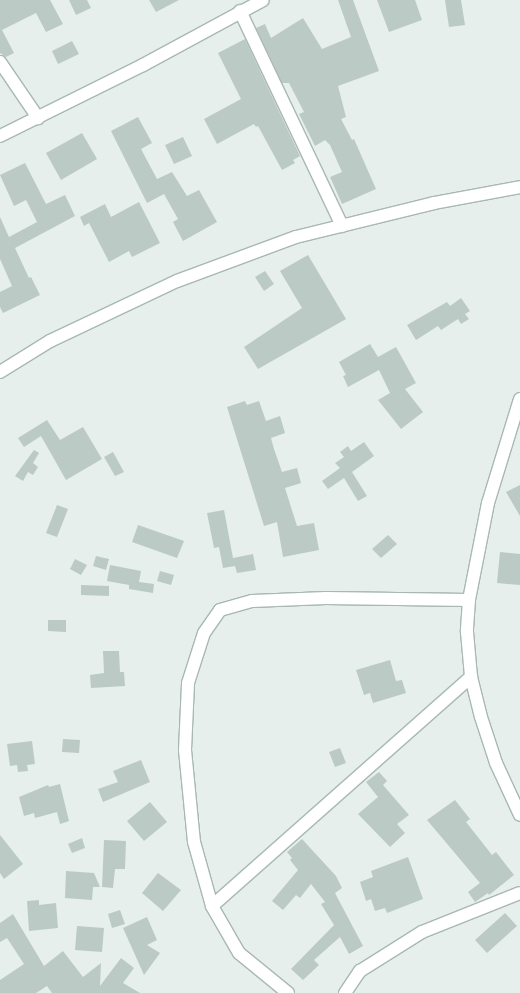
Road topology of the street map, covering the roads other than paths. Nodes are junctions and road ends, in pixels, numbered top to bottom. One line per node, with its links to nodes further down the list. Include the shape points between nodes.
1 (263, 0): 2 (street)
2 (240, 11): 4 (street, via 143,65); 7 (street)
3 (0, 62): 4 (street)
4 (38, 118): 5 (street)
5 (0, 136)
6 (520, 187): 7 (street, via 434,203)
7 (342, 226): 8 (street, via 296,237 177,281 50,341)
8 (0, 372)
9 (520, 399): 10 (street, via 488,503)
10 (469, 600): 11 (street, via 467,632); 14 (street, via 252,600 220,610 204,633 188,683 185,750 194,842)
11 (471, 676): 12 (street, via 496,763); 14 (street)
12 (519, 812)
13 (520, 893): 16 (street, via 422,932 360,971)
14 (212, 906): 15 (street, via 239,952)
15 (288, 993)
16 (345, 993)

